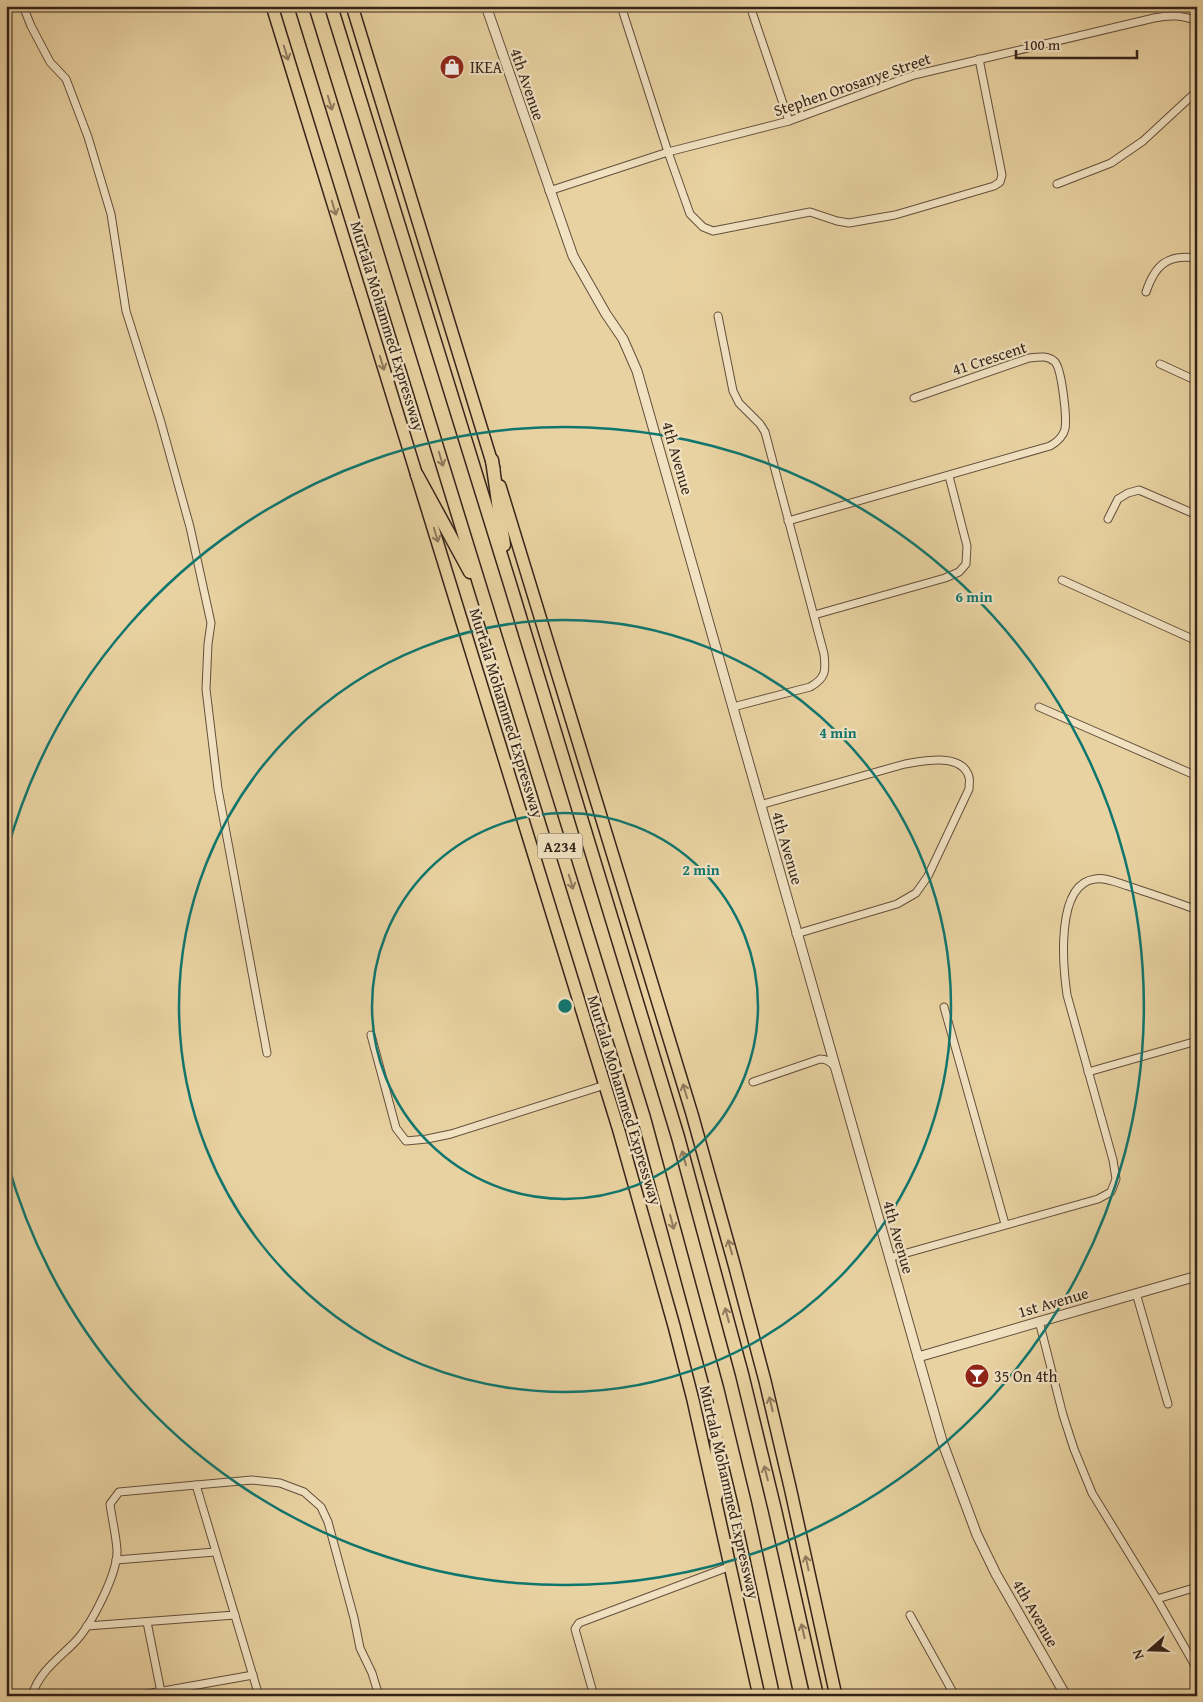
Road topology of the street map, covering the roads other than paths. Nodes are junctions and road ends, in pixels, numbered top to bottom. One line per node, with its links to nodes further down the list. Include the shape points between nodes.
1 (23, 6): 42 (street, via 50,62 66,79 88,137 111,214 126,311 190,527 211,622 206,689 218,789)
2 (272, 6): 23 (highway, Murtala Mohammed Expressway, one-way to 23)
3 (300, 6): 30 (highway, Murtala Mohammed Expressway / A234, one-way to 30)
4 (331, 6): 29 (highway, A234)
5 (352, 6): 22 (highway)
6 (486, 6): 15 (street, 4th Avenue)
7 (620, 6): 13 (street)
8 (750, 6): 12 (street)
9 (1197, 21): 10 (street, Stephen Orosanye Street, via 1171,15)
10 (979, 59): 12 (street, Stephen Orosanye Street, via 914,75); 13 (street, via 1002,175 994,186 895,215 849,223 810,212 713,231 690,214)
11 (1197, 91): 14 (street, via 1143,141 1111,163)
12 (789, 121): 13 (street, Stephen Orosanye Street)
13 (668, 152): 15 (street, Stephen Orosanye Street)
14 (1057, 184)
15 (549, 191): 34 (street, 4th Avenue, via 573,256 623,339 637,371)
16 (1197, 258): 17 (street, via 1165,261 1151,278)
17 (1146, 292)
18 (718, 316): 27 (street, via 732,391 765,432)
19 (1160, 364): 20 (street)
20 (1197, 381)
21 (914, 398): 24 (street, 41 Crescent, via 1029,358 1042,356 1056,363 1064,402 1065,429 1060,440 1050,446)
22 (492, 460): 29 (highway); 79 (highway, one-way to 22, via 788,1475 734,1264 692,1114)
23 (417, 475): 30 (highway); 46 (highway, Murtala Mohammed Expressway, one-way to 46)
24 (948, 476): 27 (street, 41 Crescent); 31 (street, via 967,546 966,564 945,578)
25 (1197, 516): 26 (street, via 1139,490 1118,499)
26 (1108, 519)
27 (788, 521): 31 (street)
28 (1062, 580): 32 (street)
29 (510, 584): 66 (highway, A234, one-way to 29, via 711,1255)
30 (484, 597): 53 (highway, Murtala Mohammed Expressway / A234, one-way to 53, via 644,1118)
31 (814, 615): 34 (street, via 826,668 821,680 810,687)
32 (1197, 641)
33 (1039, 707): 35 (street)
34 (733, 708): 36 (street, 4th Avenue)
35 (1197, 776)
36 (760, 806): 38 (street, 4th Avenue); 38 (street, via 926,760 954,762 964,768 969,778 969,789 928,876 916,893 897,904)
37 (1197, 910): 44 (street, via 1096,878 1076,891 1068,910 1063,938 1063,968)
38 (796, 934): 43 (street, 4th Avenue)
39 (944, 1007): 47 (street)
40 (371, 1035): 46 (street, via 396,1128 406,1141 451,1134)
41 (1197, 1040): 44 (street)
42 (267, 1053)
43 (834, 1066): 45 (street, via 824,1059); 48 (street, 4th Avenue)
44 (1088, 1072): 47 (street, via 1113,1160 1116,1179 1111,1192 1098,1199)
45 (753, 1082)
46 (605, 1085): 56 (highway, Murtala Mohammed Expressway, via 674,1326)
47 (1005, 1224): 48 (street)
48 (889, 1258): 52 (street, 4th Avenue)
49 (1197, 1276): 50 (street, 1st Avenue)
50 (1136, 1294): 51 (street, 1st Avenue); 54 (street)
51 (1038, 1322): 52 (street, 1st Avenue); 61 (street, via 1063,1415 1092,1493)
52 (918, 1357): 81 (street, 4th Avenue, via 942,1441 977,1534 996,1574)
53 (717, 1388): 56 (highway); 76 (highway, Murtala Mohammed Expressway / A234)
54 (1168, 1404)
55 (196, 1484): 57 (street); 58 (street, via 119,1492 110,1504); 73 (street, via 252,1480 280,1483 304,1492 321,1507 328,1522 360,1648)
56 (716, 1496): 59 (highway, Murtala Mohammed Expressway)
57 (215, 1552): 58 (street); 62 (street)
58 (116, 1560): 65 (street, via 115,1569)
59 (731, 1566): 74 (street, via 578,1623 575,1628); 75 (highway, Murtala Mohammed Expressway)
60 (1197, 1587): 61 (street)
61 (1157, 1599): 67 (street)
62 (235, 1615): 64 (street); 68 (street)
63 (910, 1615): 80 (street)
64 (147, 1622): 65 (street); 69 (street)
65 (87, 1626): 70 (street, via 43,1673)
66 (809, 1655): 77 (highway, A234); 78 (highway)
67 (1197, 1669)
68 (253, 1675): 69 (street); 72 (street)
69 (161, 1692): 71 (street)
70 (32, 1696)
71 (135, 1696)
72 (259, 1696)
73 (379, 1696)
74 (594, 1696)
75 (760, 1696)
76 (787, 1696)
77 (817, 1696)
78 (824, 1696)
79 (836, 1696)
80 (955, 1696)
81 (1066, 1696)

